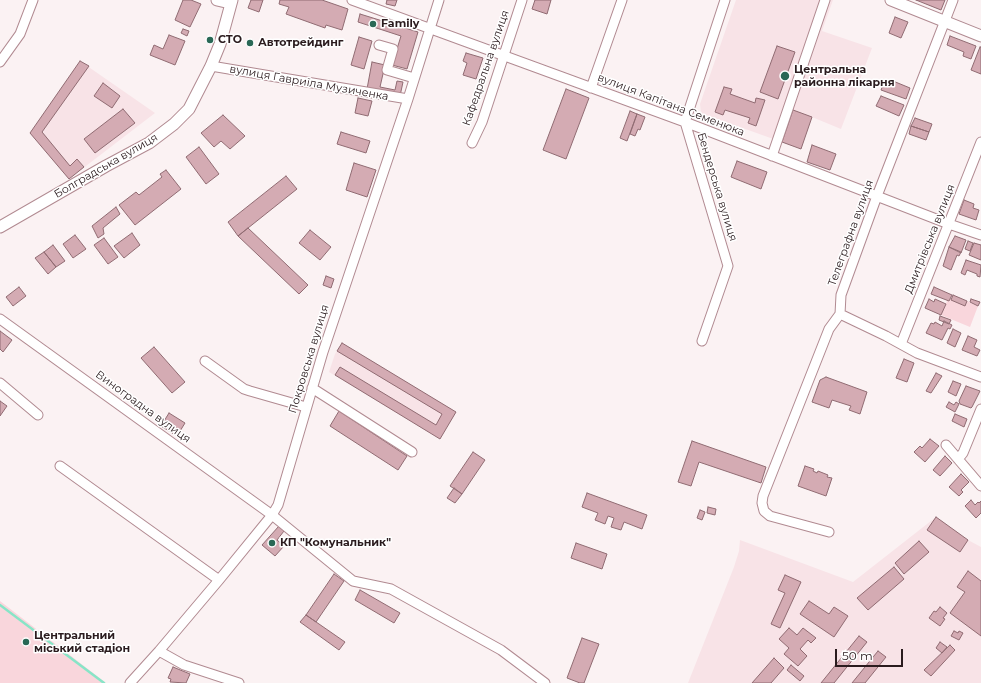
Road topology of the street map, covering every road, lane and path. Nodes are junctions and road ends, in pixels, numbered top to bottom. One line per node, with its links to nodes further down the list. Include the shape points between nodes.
1 (33, 0): 17 (street, via 20,34)
2 (217, 0): 11 (main road)
3 (352, 0): 13 (street, вулиця Капітана Семенюка)
4 (439, 0): 13 (street, Покровська вулиця)
5 (522, 0): 16 (street, Кафедральна вулиця)
6 (622, 0): 20 (street)
7 (724, 0): 22 (street, Бендерська вулиця)
8 (825, 0): 25 (street)
9 (891, 0): 12 (main road)
10 (954, 0): 12 (street, Телеграфна вулиця)
11 (231, 2): 18 (main road, Болградська вулиця, via 220,44)
12 (946, 22): 14 (main road); 26 (street, Телеграфна вулиця)
13 (430, 28): 16 (street, вулиця Капітана Семенюка); 19 (street, Покровська вулиця)
14 (981, 36)
15 (380, 45): 19 (street, via 393,49 387,70)
16 (504, 56): 20 (street, вулиця Капітана Семенюка); 24 (street, Кафедральна вулиця, via 482,122)
17 (0, 62)
18 (211, 66): 21 (street, вулиця Гавриїла Музиченка); 28 (main road, Болградська вулиця, via 189,109 174,124 149,143)
19 (414, 78): 21 (street, Покровська вулиця)
20 (591, 88): 22 (street, вулиця Капітана Семенюка)
21 (408, 99): 37 (street, Покровська вулиця)
22 (685, 122): 25 (street, вулиця Капітана Семенюка); 32 (street, Бендерська вулиця, via 728,266)
23 (981, 142): 27 (street, Дмитрівська вулиця)
24 (472, 143)
25 (772, 156): 26 (street, вулиця Капітана Семенюка)
26 (877, 196): 27 (street, вулиця Капітана Семенюка); 30 (street, Телеграфна вулиця, via 842,295)
27 (949, 224): 29 (street, вулиця Капітана Семенюка); 33 (street, Дмитрівська вулиця)
28 (0, 227)
29 (981, 235)
30 (840, 314): 33 (street); 47 (street, Телеграфна вулиця, via 830,329 762,503 764,511 770,516)
31 (0, 320): 46 (street, Виноградна вулиця)
32 (702, 341)
33 (901, 344): 35 (street, via 917,353)
34 (205, 361): 38 (street, via 250,392)
35 (981, 377)
36 (0, 383): 40 (street)
37 (312, 388): 38 (street, Покровська вулиця); 42 (street)
38 (306, 407): 46 (street, Покровська вулиця, via 283,492)
39 (981, 409): 43 (street, via 963,453)
40 (38, 415)
41 (946, 445): 43 (street)
42 (412, 452)
43 (958, 459): 45 (street)
44 (60, 466): 48 (street)
45 (981, 486)
46 (272, 515): 48 (street, Покровська вулиця); 52 (street, Виноградна вулиця, via 353,581 391,589 501,650)
47 (829, 532)
48 (219, 580): 49 (street, Покровська вулиця)
49 (159, 651): 50 (street, Покровська вулиця); 51 (street, via 184,665)
50 (130, 683)
51 (239, 683)
52 (545, 683)

